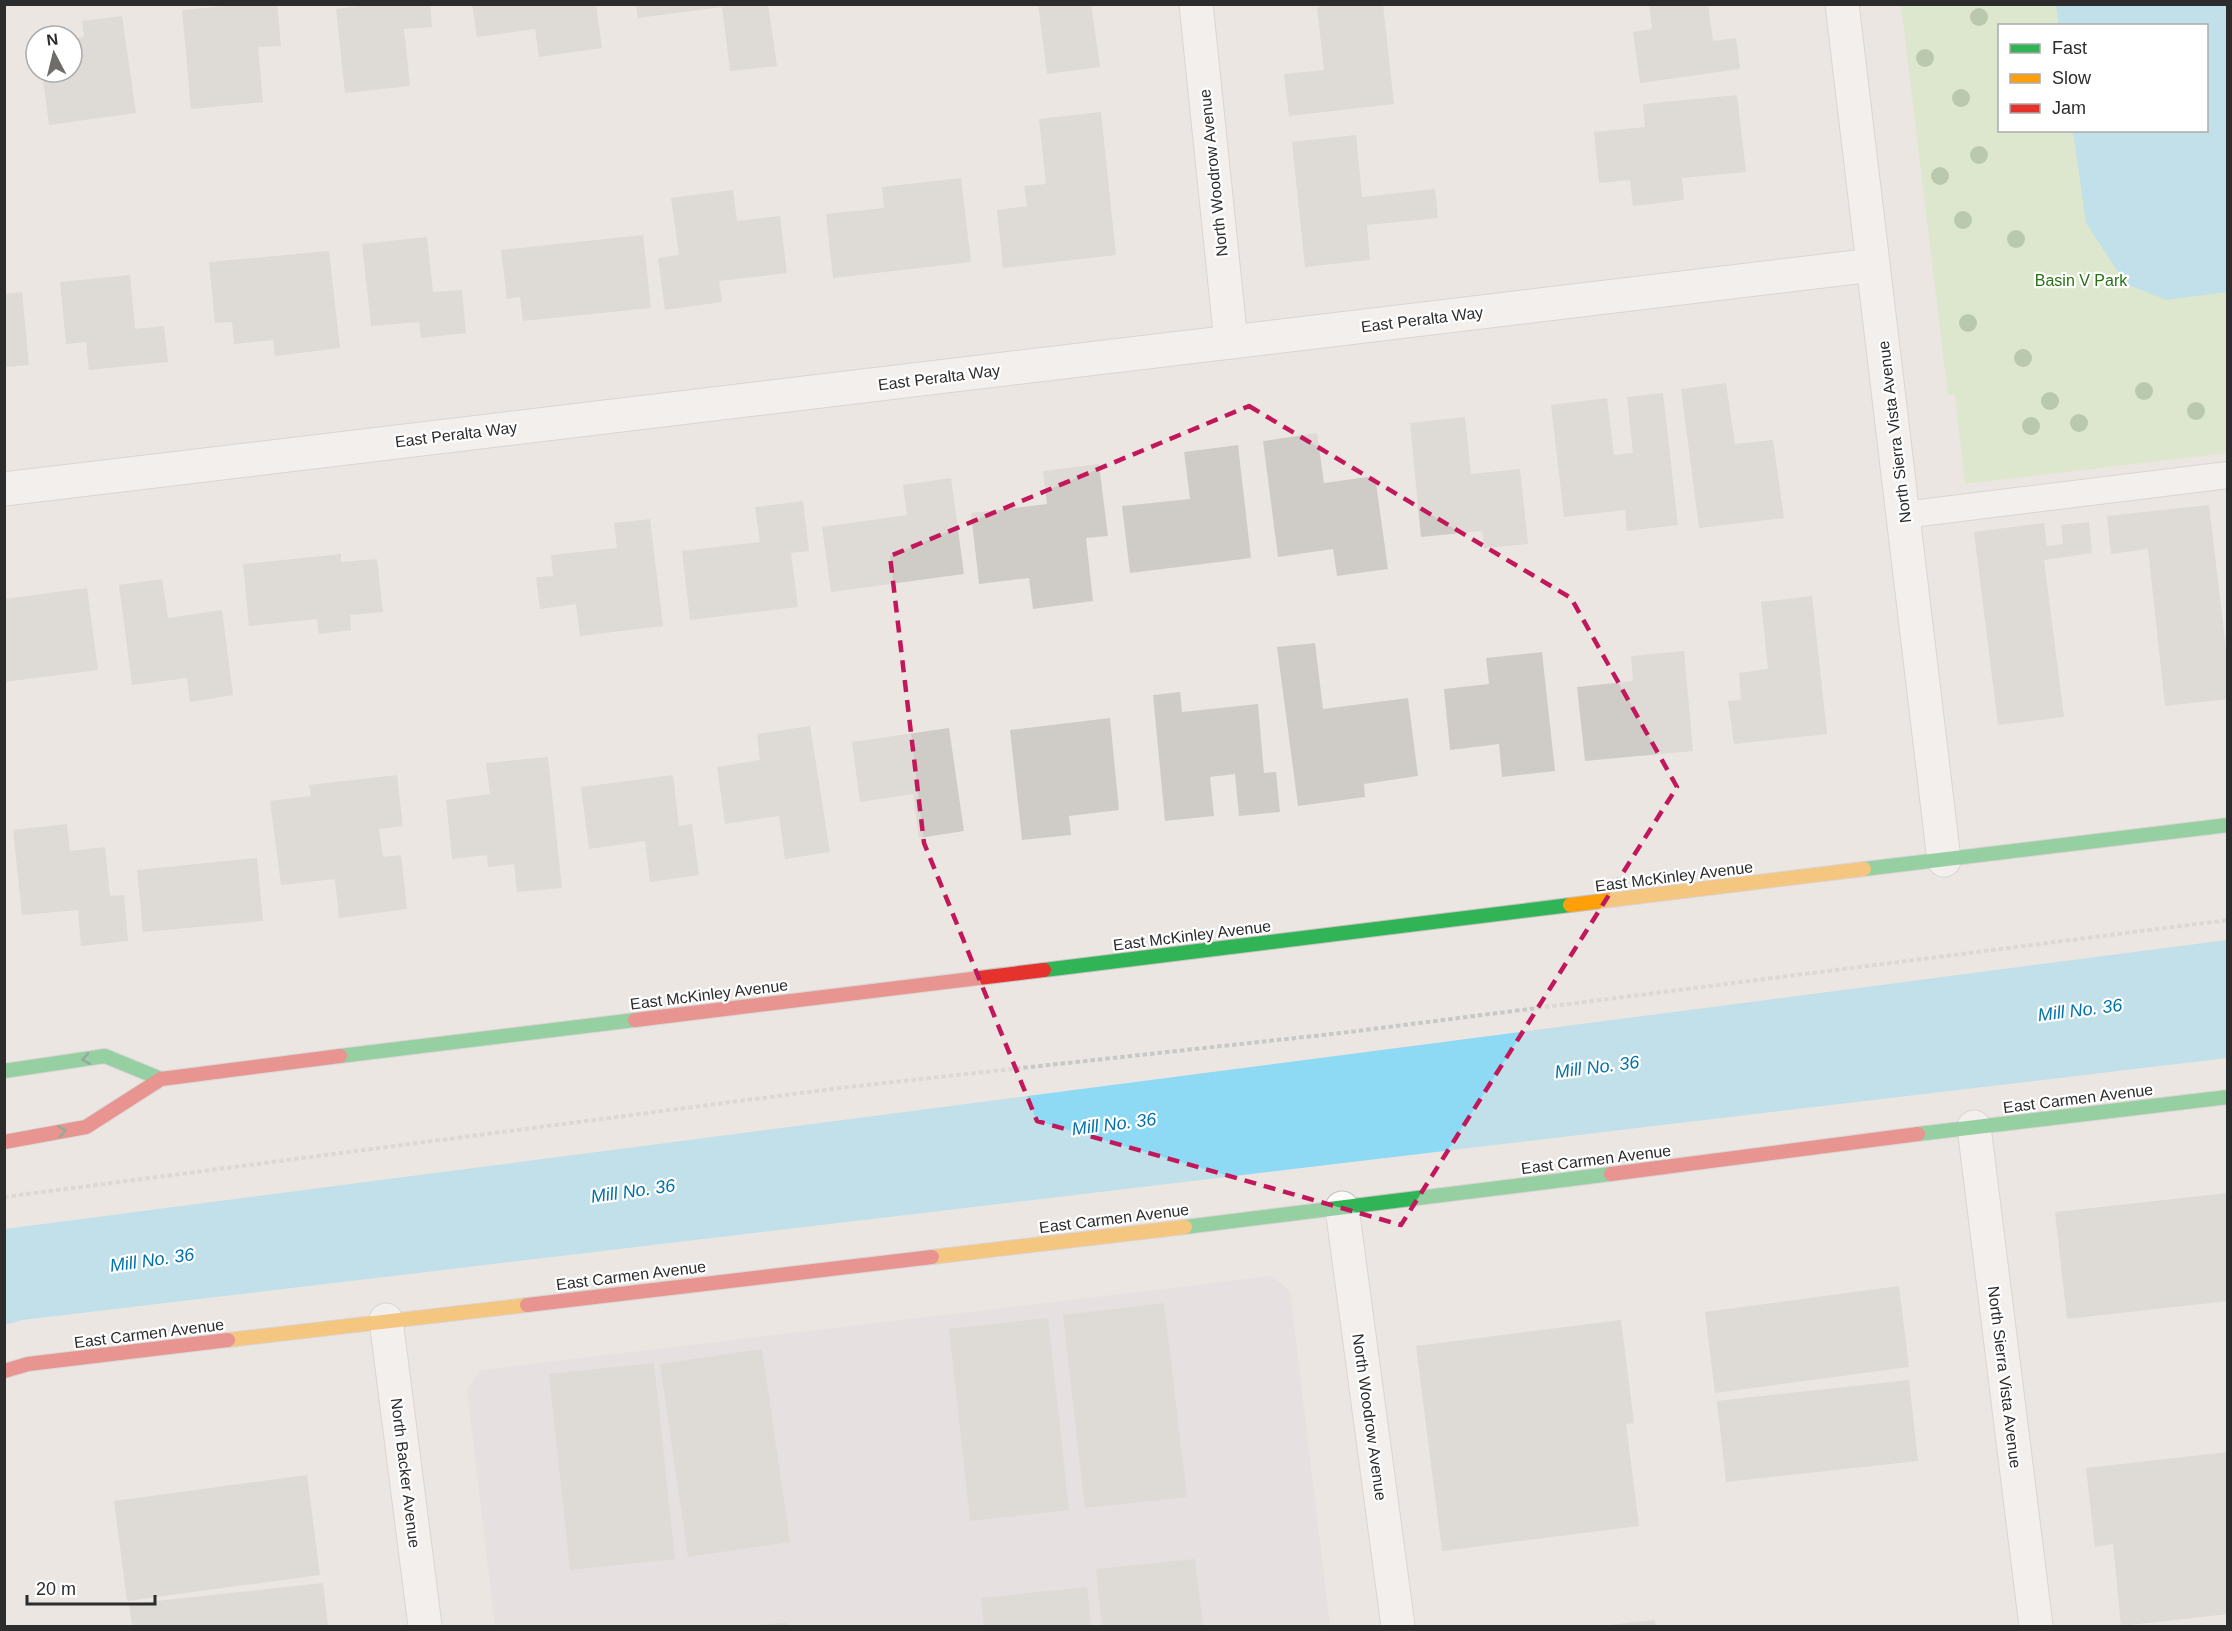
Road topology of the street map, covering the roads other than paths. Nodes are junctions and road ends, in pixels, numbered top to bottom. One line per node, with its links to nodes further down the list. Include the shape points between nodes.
1 (1196, 4): 4 (street, North Woodrow Avenue)
2 (1842, 4): 3 (street, North Sierra Vista Avenue)
3 (1874, 265): 4 (street, East Peralta Way); 7 (street, North Sierra Vista Avenue)
4 (1231, 342): 6 (street, East Peralta Way)
5 (2228, 475): 7 (lane)
6 (4, 489)
7 (1904, 515): 9 (street, North Sierra Vista Avenue)
8 (2228, 825): 9 (main road, East McKinley Avenue)
9 (1944, 860): 11 (main road, East McKinley Avenue)
10 (4, 1071): 11 (main road, East McKinley Avenue, one-way to 10, via 105,1056)
11 (161, 1079): 14 (main road, East McKinley Avenue, one-way to 11, via 86,1127)
12 (2228, 1097): 13 (main road, East Carmen Avenue)
13 (1974, 1127): 15 (main road, East Carmen Avenue); 20 (street, North Sierra Vista Avenue)
14 (4, 1142)
15 (1342, 1208): 16 (main road, East Carmen Avenue); 19 (street, North Woodrow Avenue)
16 (386, 1320): 17 (main road, East Carmen Avenue, via 28,1364); 18 (street, North Backer Avenue)
17 (4, 1371)
18 (425, 1626)
19 (1398, 1626)
20 (2036, 1626)

